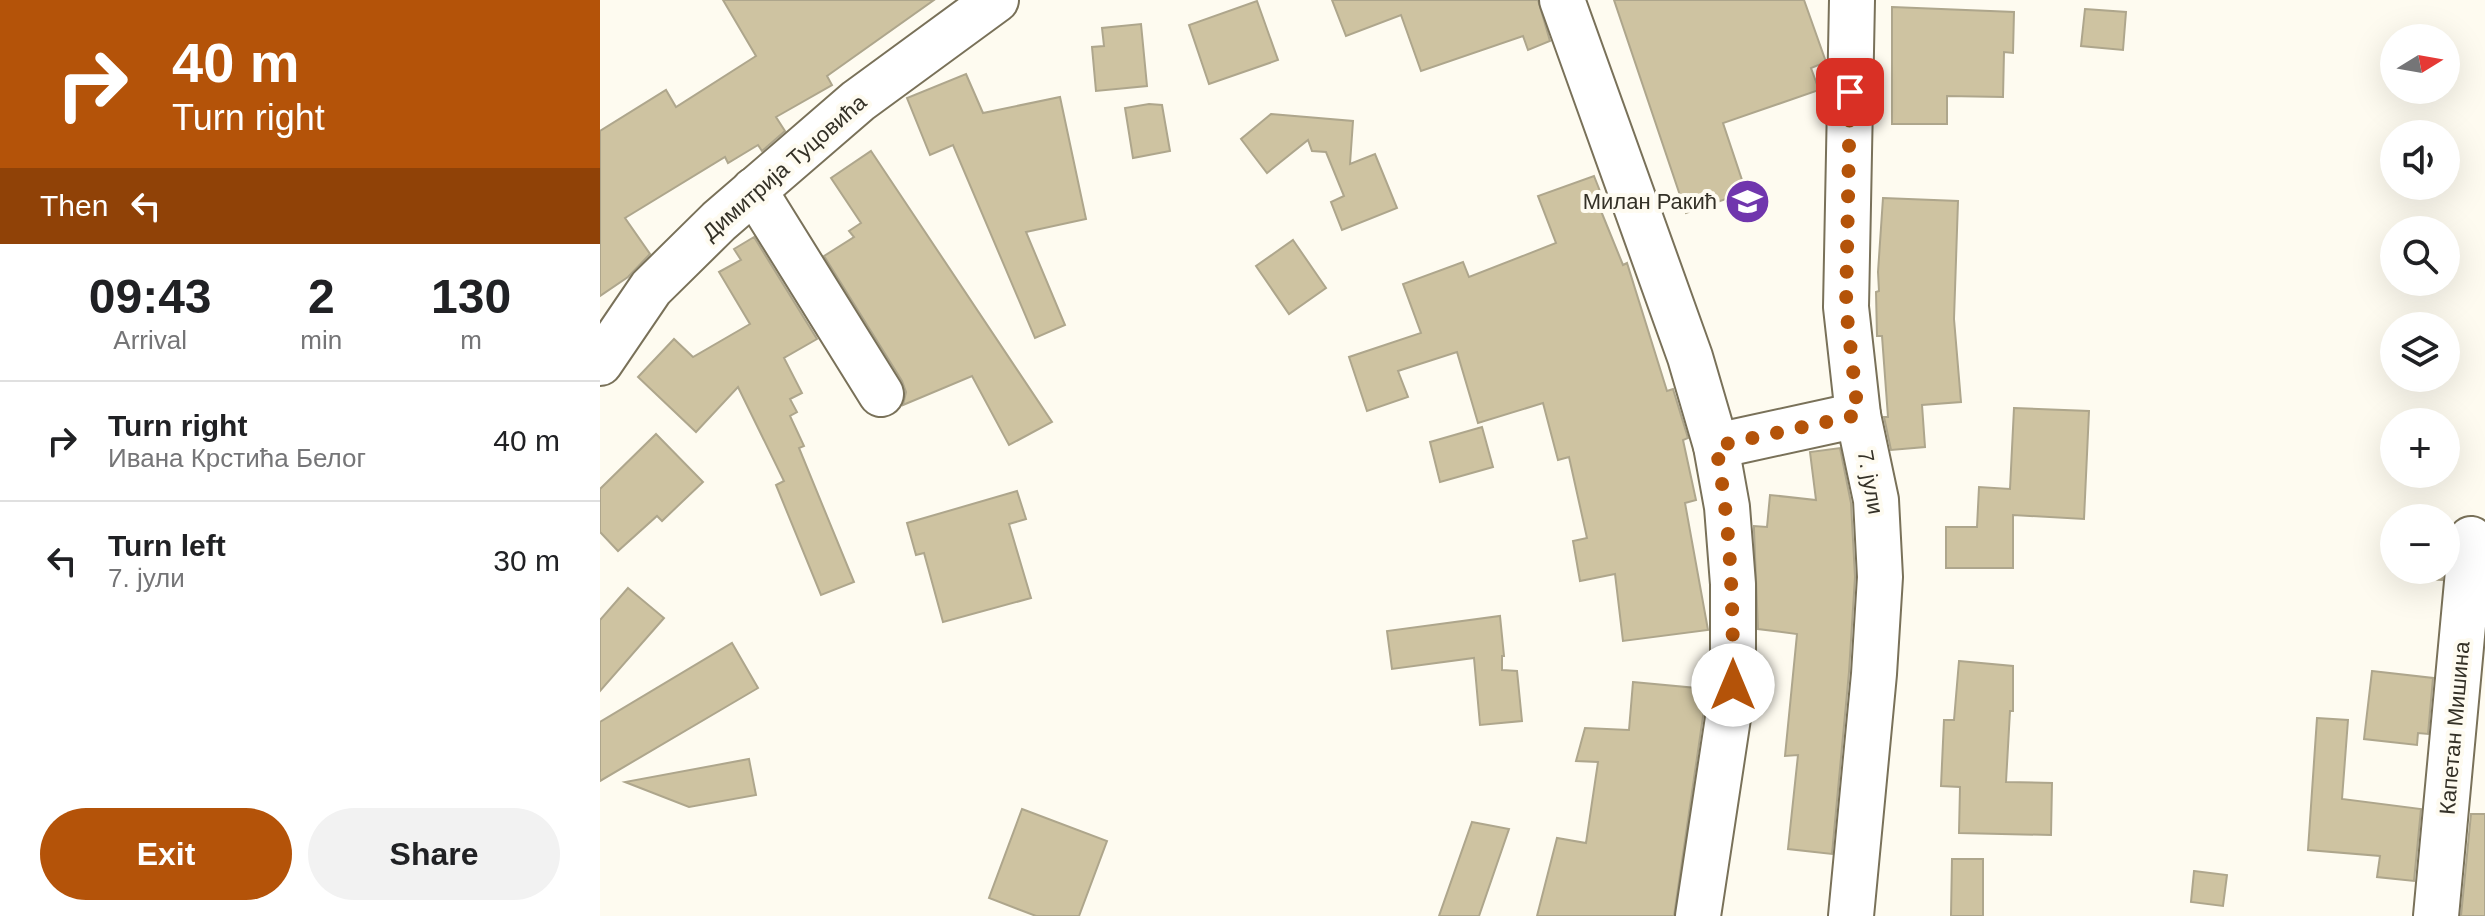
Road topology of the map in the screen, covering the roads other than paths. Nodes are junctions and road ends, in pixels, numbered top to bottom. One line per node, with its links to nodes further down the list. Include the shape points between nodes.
1 (996, 0): 4 (street, Димитрија Туцовића, via 858,101)
2 (1562, 0): 8 (street, via 1690,357)
3 (1852, 0): 7 (street, 7. јули, via 1846,307)
4 (754, 190): 5 (street, Димитрија Туцовића, via 651,288); 6 (street)
5 (605, 341)
6 (881, 394)
7 (1858, 415): 8 (street); 11 (street, 7. јули, via 1876,500 1880,577)
8 (1716, 446): 10 (street, via 1733,584 1733,685)
9 (2471, 539): 12 (street, Капетан Мишина)
10 (1698, 916)
11 (1851, 916)
12 (2436, 916)

